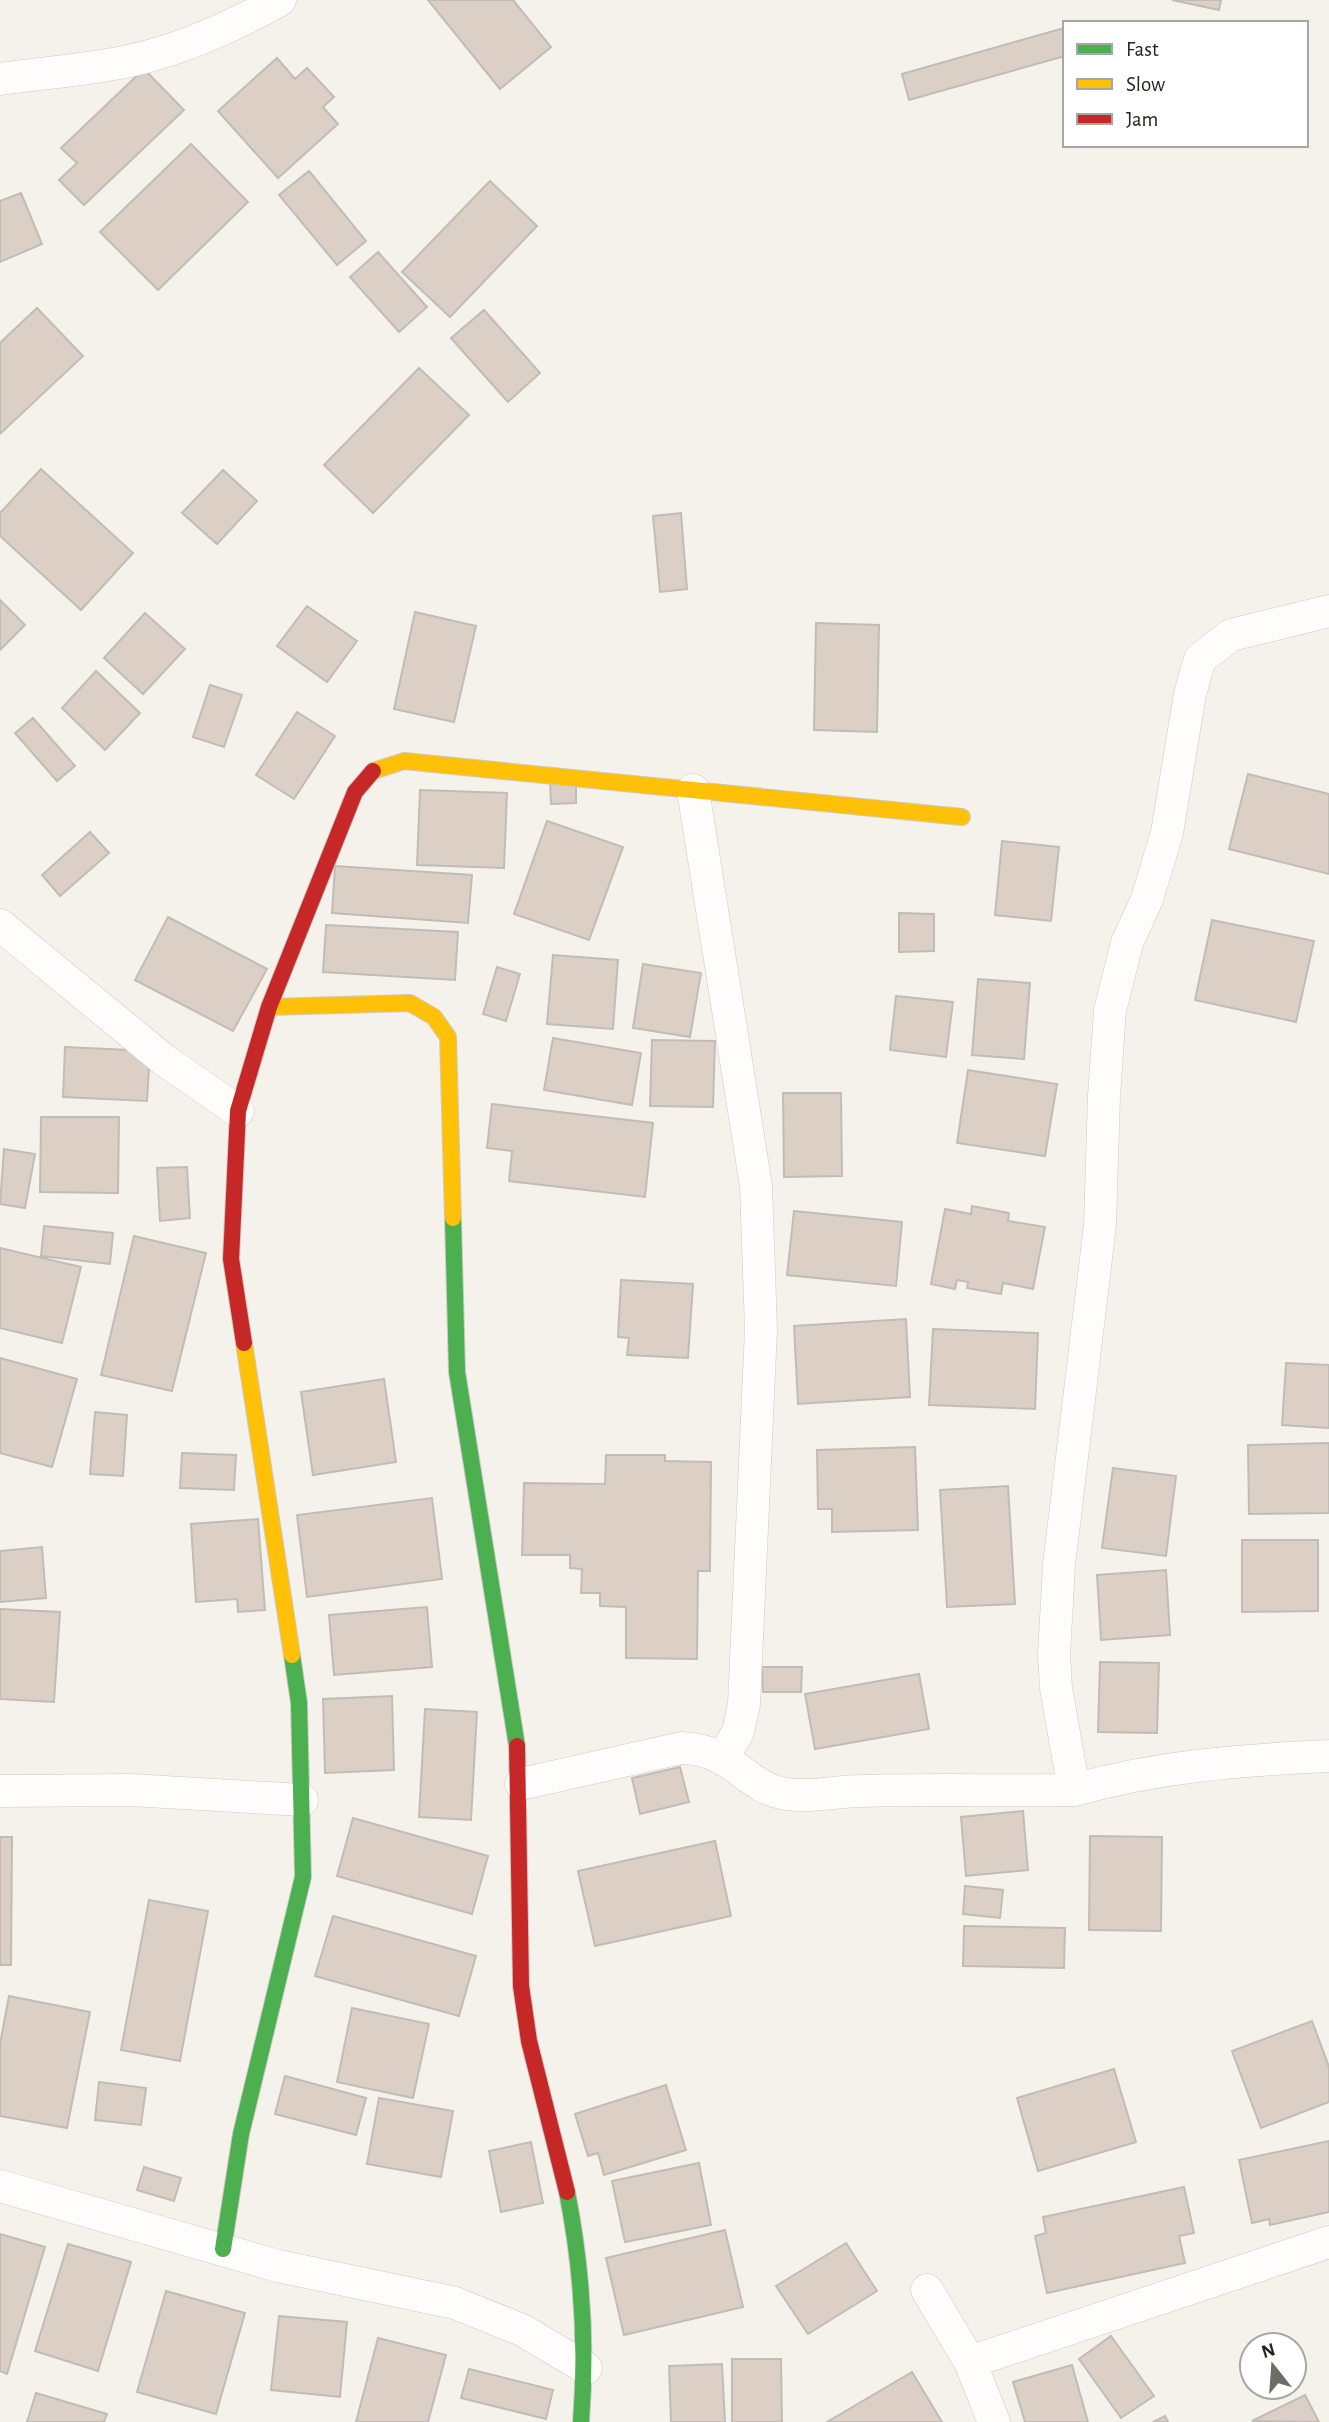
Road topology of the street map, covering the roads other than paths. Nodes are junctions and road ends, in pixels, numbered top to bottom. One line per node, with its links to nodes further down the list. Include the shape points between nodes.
1 (280, 0): 2 (street, via 183,46 128,61)
2 (0, 79)
3 (1329, 611): 12 (street, via 1231,635 1200,659 1167,833 1147,899 1127,943 1110,1010 1100,1224 1059,1565 1054,1655)
4 (693, 790): 5 (street); 7 (street, via 382,762 367,773 355,792); 10 (street, via 756,1186 761,1329 744,1704 738,1732)
5 (962, 817)
6 (0, 925): 8 (street, via 164,1060)
7 (269, 1007): 8 (street); 11 (street, via 410,1003 434,1017 448,1037 457,1372)
8 (238, 1111): 14 (street, via 231,1259 299,1703)
9 (1329, 1756): 12 (street, via 1211,1762)
10 (723, 1757): 11 (street, via 681,1748); 12 (street, via 786,1794)
11 (521, 1784): 20 (street, via 519,1957 526,2022 578,2255)
12 (1074, 1790)
13 (0, 1791): 14 (street, via 130,1790)
14 (302, 1800): 17 (street, via 303,1877 241,2134)
15 (0, 2186): 17 (street)
16 (1329, 2242): 19 (street)
17 (223, 2249): 20 (street, via 278,2266 455,2303 522,2330)
18 (928, 2290): 19 (street)
19 (970, 2362): 22 (street)
20 (586, 2368): 21 (street)
21 (581, 2422)
22 (993, 2422)

